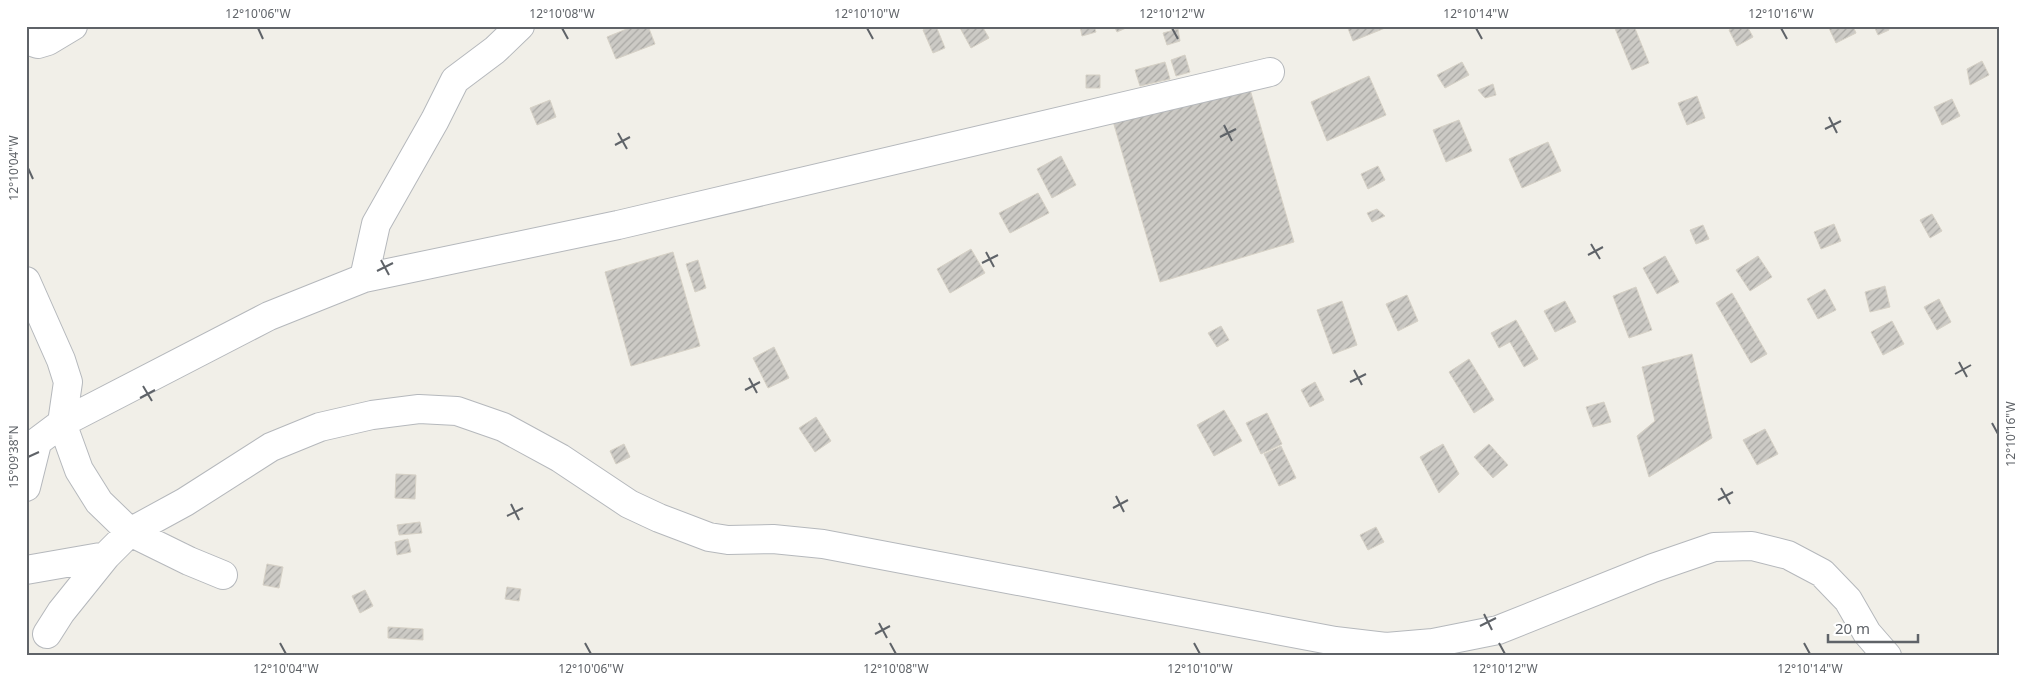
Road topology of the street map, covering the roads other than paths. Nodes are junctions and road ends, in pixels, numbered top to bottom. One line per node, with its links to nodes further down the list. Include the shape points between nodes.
1 (73, 26): 3 (street, via 38,44)
2 (520, 26): 5 (street, via 455,80 376,224)
3 (26, 40)
4 (1270, 72): 5 (street, via 618,225)
5 (364, 278): 7 (street, via 269,316)
6 (26, 281): 7 (street, via 68,382)
7 (62, 423): 8 (street); 10 (street, via 79,470 99,502)
8 (32, 447): 9 (street)
9 (26, 487)
10 (130, 532): 11 (street); 13 (street); 15 (street, via 185,502 271,447 320,427 372,415 419,409 457,410 530,441 630,504 708,537 823,544 1325,640 1386,647 1433,643 1498,630 1714,547 1752,546 1788,555 1822,573 1848,600 1867,633)
11 (106, 556): 12 (street); 14 (street)
12 (26, 570)
13 (223, 575)
14 (47, 634)
15 (1887, 656)

